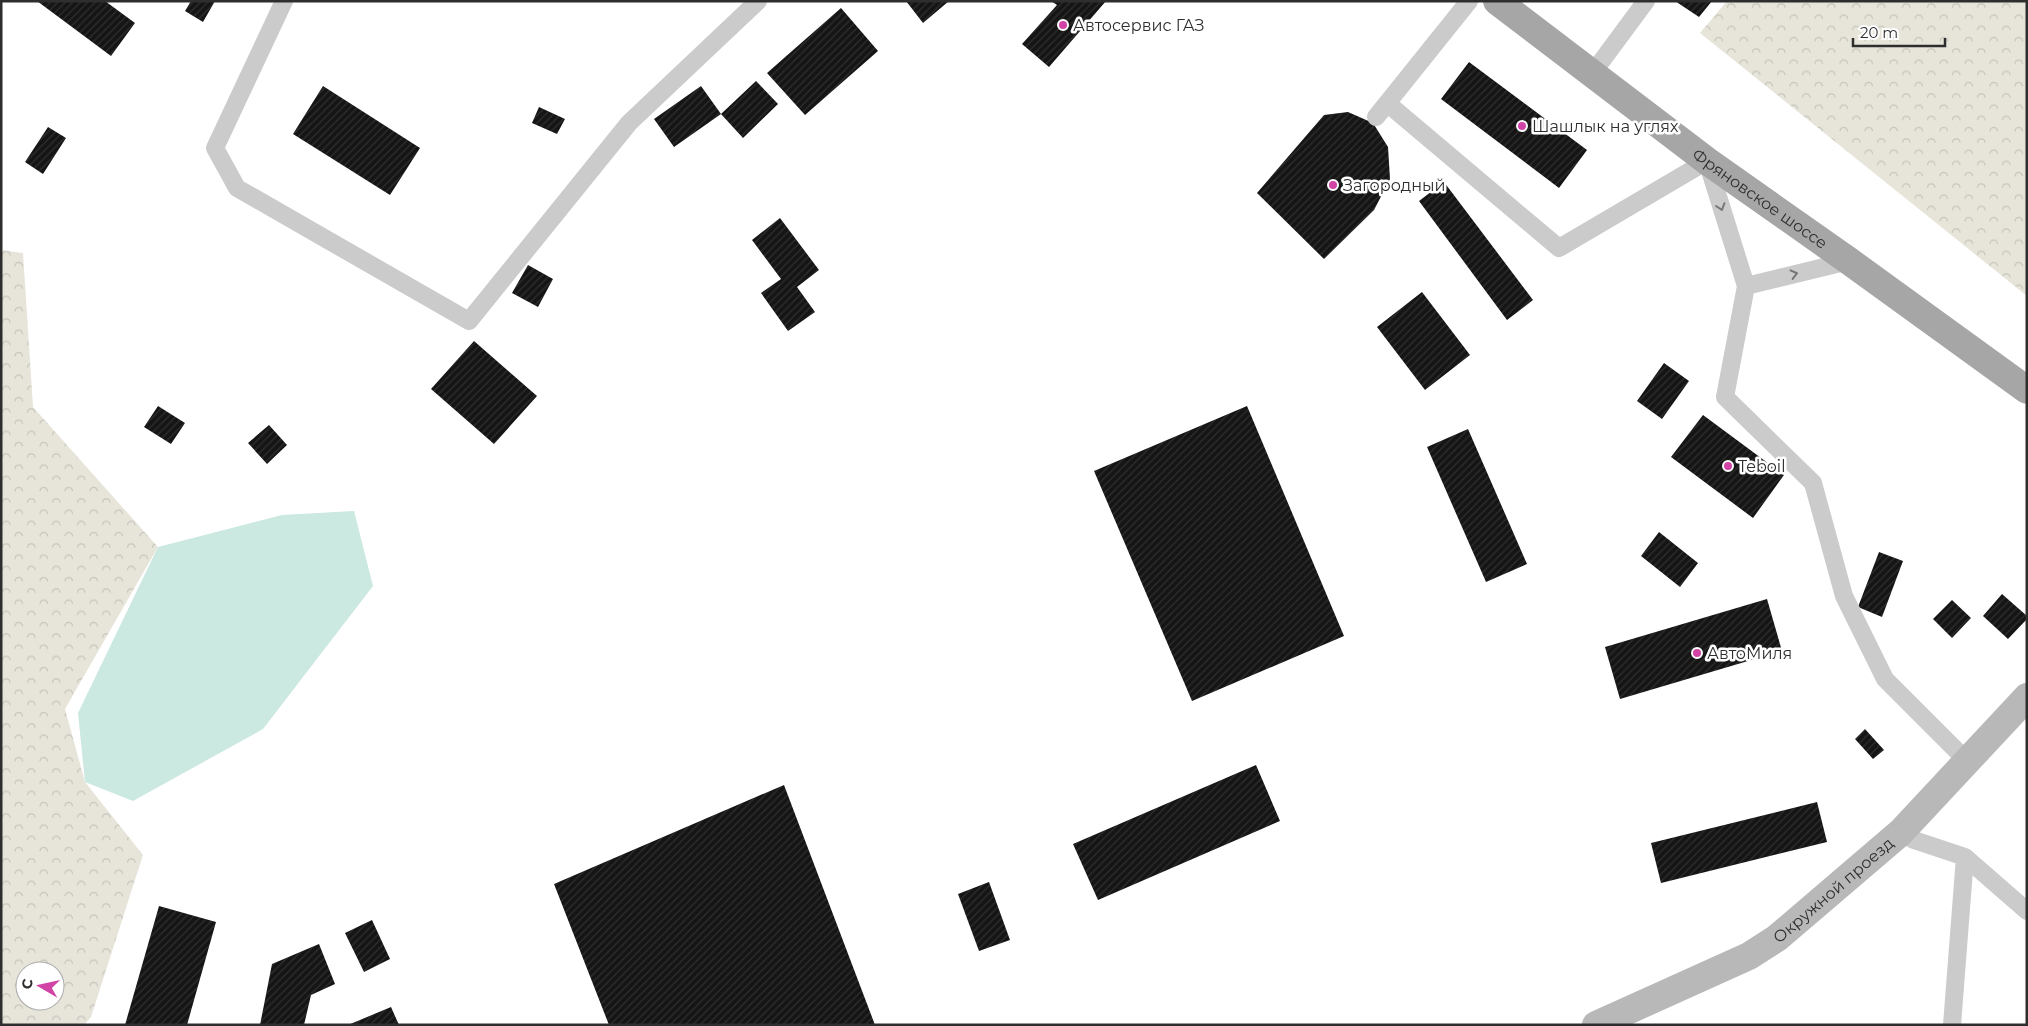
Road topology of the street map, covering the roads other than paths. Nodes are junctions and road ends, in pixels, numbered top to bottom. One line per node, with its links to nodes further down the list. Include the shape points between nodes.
1 (284, 1): 2 (lane, via 215,148 237,188 469,321 629,123)
2 (758, 1)
3 (1469, 1): 7 (lane)
4 (1496, 1): 6 (main road, Фряновское шоссе)
5 (1646, 1): 6 (lane)
6 (1592, 74): 9 (main road, Фряновское шоссе)
7 (1387, 103): 8 (lane); 9 (lane, via 1559,248)
8 (1376, 117)
9 (1707, 161): 10 (main road, Фряновское шоссе); 11 (lane, one-way to 11)
10 (1849, 261): 11 (lane, one-way to 10); 12 (main road, Фряновское шоссе)
11 (1746, 286): 14 (lane, via 1725,397 1814,483 1844,596 1885,679)
12 (2027, 390)
13 (2027, 697): 14 (street, Окружной проезд)
14 (1967, 761): 15 (street, Окружной проезд)
15 (1901, 832): 16 (lane, via 1914,840); 18 (street, Окружной проезд, via 1777,938 1749,956)
16 (1965, 858): 17 (lane); 19 (lane)
17 (2027, 911)
18 (1596, 1025)
19 (1952, 1025)

